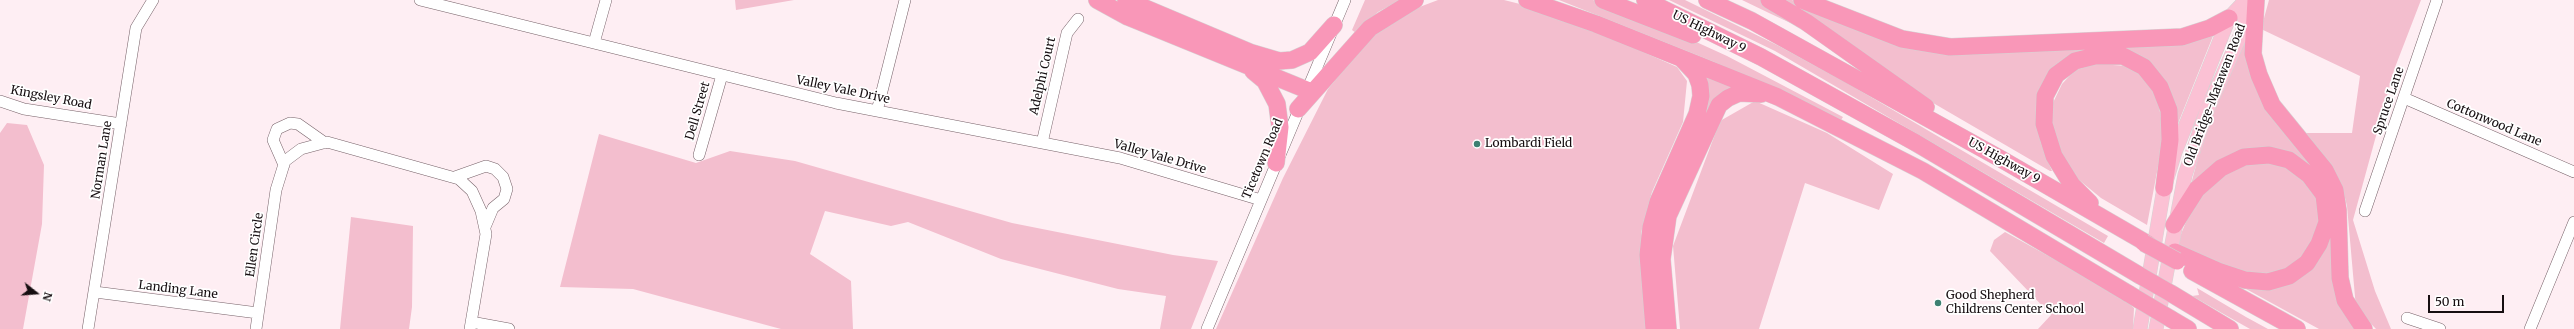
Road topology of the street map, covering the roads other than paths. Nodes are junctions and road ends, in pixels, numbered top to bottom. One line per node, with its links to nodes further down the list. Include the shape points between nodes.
1 (153, 0): 34 (street, Norman Lane, via 136,28)
2 (420, 0): 17 (street, Valley Vale Drive)
3 (606, 0): 23 (street)
4 (905, 0): 33 (street)
5 (1097, 0): 26 (highway, via 1128,17)
6 (1126, 0): 22 (highway, via 1252,53 1279,61 1292,60 1310,52)
7 (1345, 0): 22 (street, Ticetown Road)
8 (1415, 0): 32 (highway, via 1370,28)
9 (1527, 0): 21 (highway)
10 (1549, 0): 21 (highway)
11 (1603, 0): 25 (highway, via 1710,41)
12 (1645, 0): 25 (highway, US Highway 9)
13 (1708, 0): 38 (highway, US Highway 9, via 1752,21)
14 (1769, 0): 38 (highway, via 1806,22)
15 (2437, 0): 30 (street, Spruce Lane)
16 (2249, 1): 19 (main road, Old Bridge-Matawan Road); 48 (main road, Old Bridge-Matawan Road, via 2245,24 2207,110 2185,175); 66 (highway, via 2253,54 2272,105 2325,170 2335,190 2340,278 2345,300)
17 (438, 2): 23 (street, Valley Vale Drive)
18 (1810, 2): 19 (highway, via 1902,39 1950,48 2182,37 2210,28)
19 (2229, 18): 43 (main road, Old Bridge-Matawan Road, via 2193,102)
20 (1078, 19): 36 (street, Adelphi Court, via 1067,32)
21 (1596, 24): 24 (highway)
22 (1334, 25): 28 (street, Ticetown Road)
23 (594, 43): 27 (street, Valley Vale Drive)
24 (1679, 56): 29 (highway); 59 (highway, via 1696,74 1701,96 1697,114 1658,202 1651,227 1648,255)
25 (1761, 57): 64 (highway, US Highway 9, bridge, via 1916,143)
26 (1246, 66): 28 (highway); 39 (highway, via 1265,81 1277,104 1280,127)
27 (722, 75): 33 (street, Valley Vale Drive); 37 (street, Dell Street)
28 (1307, 90): 32 (street, Ticetown Road)
29 (1778, 97): 60 (highway, via 1745,92 1732,95 1719,106 1710,121 1665,228 1662,259); 63 (highway, bridge, via 1922,171)
30 (2404, 98): 41 (street, Cottonwood Lane); 45 (street, Spruce Lane)
31 (0, 101): 34 (street, Kingsley Road, via 24,108)
32 (1298, 109): 39 (street, Ticetown Road)
33 (878, 111): 36 (street, Valley Vale Drive)
34 (121, 124): 51 (street, Norman Lane)
35 (325, 143): 40 (street, Ellen Circle, via 301,149 285,161); 40 (street, Ellen Circle, via 298,124 290,123 277,129 273,140); 42 (street, Ellen Circle)
36 (1042, 143): 44 (street, Valley Vale Drive, via 1120,158)
37 (699, 155)
38 (2001, 159): 46 (highway, US Highway 9)
39 (1276, 163): 44 (street, Ticetown Road)
40 (284, 165): 52 (street, Ellen Circle, via 276,190)
41 (2574, 172)
42 (455, 177): 49 (street, Ellen Circle, via 472,191); 49 (street, Ellen Circle, via 486,166 495,169 502,177 507,189 504,199 493,208)
43 (2164, 188): 46 (highway, via 2170,117 2160,87 2144,67 2123,56 2095,56 2075,61 2056,75 2045,96 2044,124 2054,156 2072,185); 61 (main road, Old Bridge-Matawan Road)
44 (1261, 200): 58 (street, Ticetown Road)
45 (2366, 211)
46 (2107, 220): 50 (highway, US Highway 9, bridge, via 2144,243)
47 (2574, 222): 68 (street)
48 (2174, 225): 50 (highway, via 2197,190 2221,168 2244,157 2268,155 2289,160 2309,175 2324,195 2328,222 2320,244 2307,263 2288,276 2268,282 2245,280); 62 (main road, Old Bridge-Matawan Road)
49 (485, 227): 54 (street, Ellen Circle, via 486,234)
50 (2178, 257): 65 (highway, US Highway 9)
51 (95, 292): 52 (street, Landing Lane); 55 (street, Norman Lane)
52 (258, 313): 56 (street, Ellen Circle)
53 (2408, 318): 67 (street)
54 (470, 326): 57 (street)
55 (88, 329)
56 (256, 329)
57 (509, 329)
58 (1207, 329)
59 (1654, 329)
60 (1668, 329)
61 (2140, 329)
62 (2156, 329)
63 (2188, 329)
64 (2230, 329)
65 (2297, 329)
66 (2364, 329)
67 (2440, 329)
68 (2530, 329)

